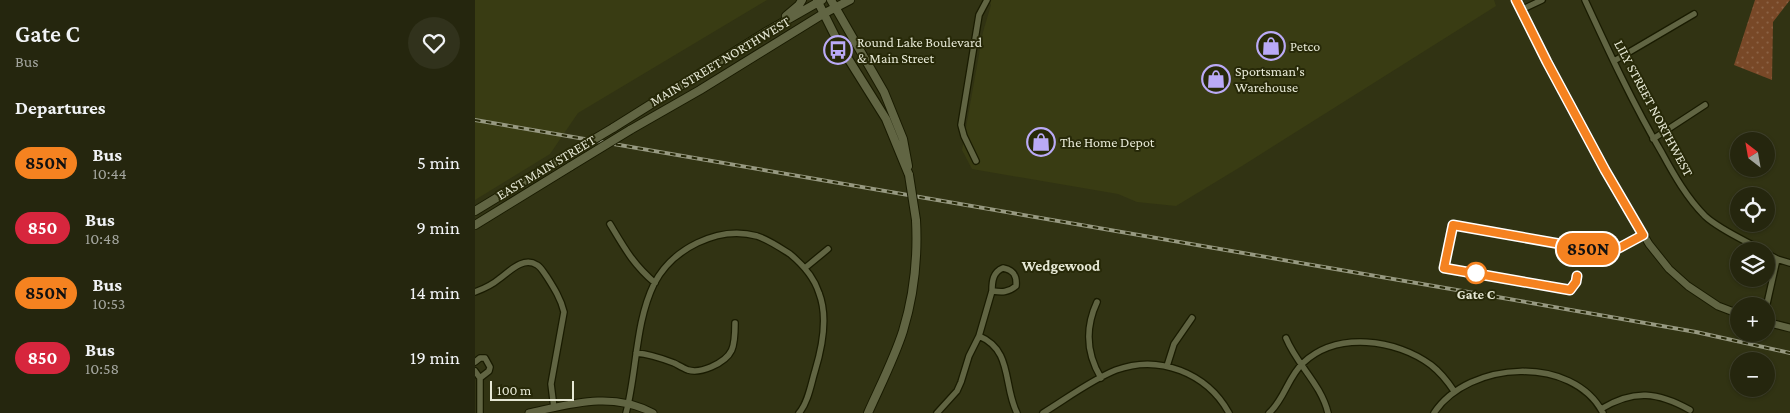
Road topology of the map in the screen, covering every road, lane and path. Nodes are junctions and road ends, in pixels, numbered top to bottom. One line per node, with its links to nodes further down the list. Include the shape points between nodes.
1 (801, 0): 13 (main road)
2 (831, 0): 9 (main road)
3 (850, 0): 9 (main road, MAIN STREET NORTHWEST)
4 (987, 0): 19 (street, via 979,15 961,125)
5 (1517, 0): 10 (street)
6 (1542, 0): 10 (street)
7 (1585, 0): 14 (street, LILY STREET NORTHWEST)
8 (819, 1): 11 (main road); 13 (main road, MAIN STREET NORTHWEST)
9 (836, 8): 11 (main road, MAIN STREET NORTHWEST); 20 (main road, via 891,108 907,152)
10 (1521, 10): 34 (street, via 1605,170 1649,244 1688,286)
11 (823, 14): 17 (main road, MAIN STREET NORTHWEST); 20 (main road, via 886,119)
12 (1694, 14): 14 (street)
13 (780, 24): 16 (main road, MAIN STREET NORTHWEST)
14 (1614, 61): 18 (street, LILY STREET NORTHWEST)
15 (1705, 105): 18 (street)
16 (613, 128): 21 (main road, EAST MAIN STREET, bridge)
17 (630, 130): 23 (main road, EAST MAIN STREET, bridge)
18 (1653, 139): 24 (street, LILY STREET NORTHWEST, via 1679,182 1706,217)
19 (976, 160)
20 (909, 175): 58 (main road, bridge, via 916,220 913,292 894,356)
21 (475, 211)
22 (611, 224): 29 (street, via 631,259)
23 (475, 225)
24 (1748, 242)
25 (828, 249): 28 (street)
26 (1777, 259): 27 (street, LILY STREET NORTHWEST); 32 (street)
27 (1790, 263)
28 (805, 268): 29 (street, via 777,245 756,236 735,234 710,238 689,247 670,262); 57 (street, via 823,306 822,334 817,364)
29 (655, 283): 41 (street, via 648,299)
30 (992, 291): 30 (street, via 994,275 999,269 1013,272 1016,286 1003,293); 39 (street)
31 (475, 292): 50 (street, via 528,262 537,265 555,289 564,312 551,384)
32 (1768, 297)
33 (1097, 302): 47 (street, via 1089,321 1088,337 1091,356)
34 (1730, 311)
35 (1192, 318): 44 (street, via 1174,344)
36 (735, 324): 41 (street, via 735,343 730,354 724,361 707,369 687,370 649,354)
37 (1775, 324): 38 (street)
38 (1790, 328)
39 (979, 336): 59 (street, via 957,391); 60 (street, via 992,343 1000,354 1007,369)
40 (1286, 338): 43 (street)
41 (636, 353): 49 (street)
42 (475, 362): 46 (street, via 485,358 490,367)
43 (1301, 365): 48 (street, via 1330,346 1352,342 1375,343 1419,358 1432,366); 63 (street); 64 (street, via 1322,393)
44 (1167, 366): 47 (street, via 1132,366); 62 (street, via 1200,380)
45 (475, 371): 46 (street)
46 (480, 378): 53 (street)
47 (1101, 378): 61 (street)
48 (1454, 391): 52 (street, via 1488,375 1524,371 1571,383 1589,395); 65 (street)
49 (628, 403): 50 (street, via 607,400); 55 (street); 56 (street)
50 (554, 408): 54 (street)
51 (1690, 410): 52 (street, via 1663,398 1645,395 1625,398)
52 (1603, 411)
53 (479, 413)
54 (529, 413)
55 (626, 413)
56 (653, 413)
57 (799, 413)
58 (868, 413)
59 (937, 413)
60 (1017, 413)
61 (1043, 413)
62 (1229, 413)
63 (1269, 413)
64 (1329, 413)
65 (1434, 413)

